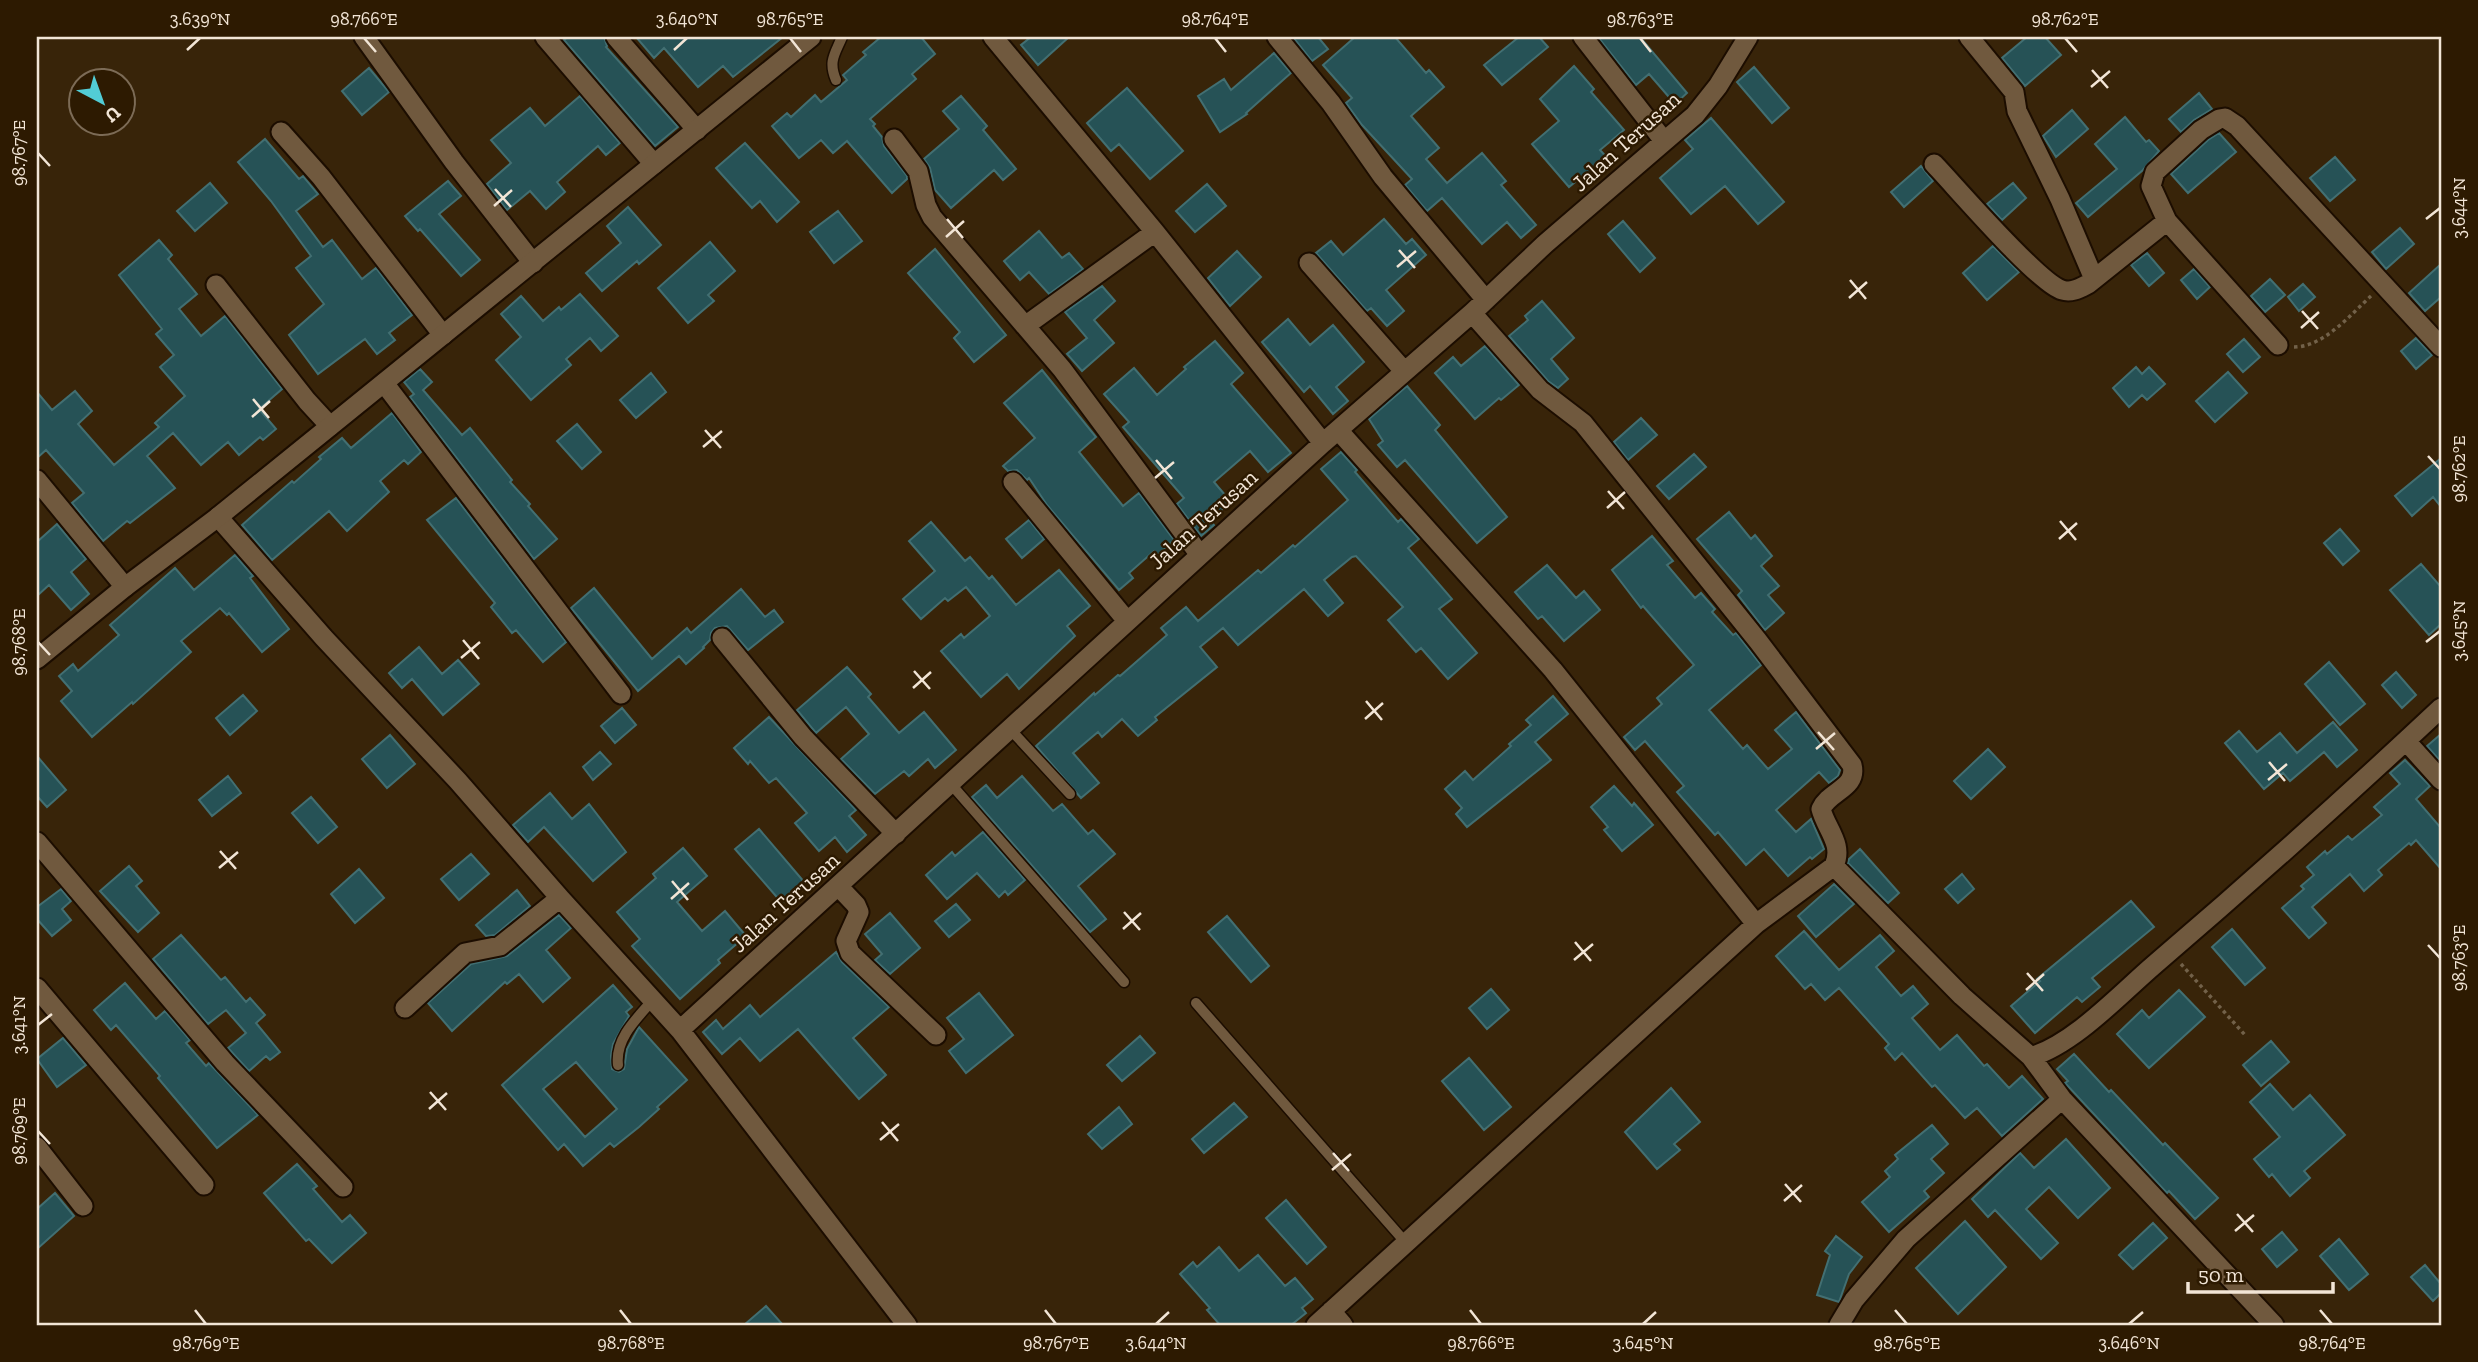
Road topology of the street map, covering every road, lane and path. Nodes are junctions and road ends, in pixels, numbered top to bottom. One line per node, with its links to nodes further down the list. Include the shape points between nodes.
1 (364, 37): 20 (street)
2 (545, 37): 16 (street)
3 (616, 37): 12 (street)
4 (811, 37): 12 (street)
5 (842, 37): 11 (lane, via 831,58)
6 (993, 37): 19 (street)
7 (1277, 37): 25 (street, via 1331,103)
8 (1583, 37): 15 (street)
9 (1748, 37): 15 (street, Jalan Terusan, via 1695,115)
10 (1969, 37): 22 (street, via 2014,92 2017,111)
11 (836, 80)
12 (697, 130): 16 (street)
13 (281, 132): 27 (street)
14 (894, 139): 26 (street, via 918,171 932,217)
15 (1664, 141): 25 (street, Jalan Terusan)
16 (654, 164): 20 (street)
17 (1934, 164): 22 (street, via 2029,264 2070,290)
18 (2167, 221): 22 (street); 24 (street, via 2151,186 2155,172 2201,130 2225,118); 28 (street)
19 (1155, 232): 26 (street); 33 (street)
20 (533, 263): 27 (street)
21 (1309, 263): 30 (street)
22 (2094, 279)
23 (215, 285): 32 (street)
24 (2383, 285): 28 (path, via 2321,337 2300,347); 29 (street)
25 (1479, 306): 30 (street, Jalan Terusan); 51 (street, via 1540,390 1583,423 1852,765 1851,782 1821,809 1838,847)
26 (1025, 326): 37 (street)
27 (443, 335): 31 (street)
28 (2278, 345)
29 (2441, 347)
30 (1404, 371): 33 (street, Jalan Terusan)
31 (384, 383): 32 (street); 42 (street)
32 (330, 426): 36 (street)
33 (1331, 436): 37 (street, Jalan Terusan); 54 (street, via 1553,670)
34 (37, 480): 38 (street)
35 (1013, 482): 39 (street)
36 (218, 517): 38 (street); 53 (street)
37 (1200, 555): 39 (street, Jalan Terusan)
38 (125, 587): 41 (street)
39 (1127, 621): 44 (street, Jalan Terusan)
40 (722, 638): 49 (street, via 803,737)
41 (37, 659)
42 (621, 694)
43 (2441, 708): 45 (street)
44 (1009, 728): 47 (street, Jalan Terusan); 48 (lane)
45 (2406, 741): 46 (street); 55 (street)
46 (2441, 780)
47 (950, 783): 49 (street, Jalan Terusan); 56 (lane)
48 (1070, 794)
49 (896, 834): 52 (street, Jalan Terusan)
50 (37, 842): 69 (street, via 225,1063)
51 (1834, 866): 54 (street); 64 (street, via 1962,996)
52 (839, 887): 61 (street, Jalan Terusan); 62 (street, via 859,909 846,941 850,953)
53 (559, 898): 58 (street); 60 (street, via 500,946 465,954)
54 (1756, 924): 71 (street)
55 (2170, 952): 63 (path); 64 (street, via 2081,1028 2047,1052)
56 (1124, 982)
57 (37, 988): 68 (street)
58 (653, 1000): 61 (street); 65 (lane, via 628,1029 617,1052)
59 (1196, 1003): 71 (lane)
60 (405, 1008)
61 (680, 1030): 73 (street)
62 (936, 1035)
63 (2245, 1035)
64 (2031, 1057): 66 (street)
65 (618, 1065)
66 (2062, 1099): 75 (street, via 1906,1239 1854,1300); 76 (street)
67 (37, 1147): 70 (street)
68 (204, 1185)
69 (343, 1187)
70 (83, 1206)
71 (1406, 1242): 72 (street)
72 (1337, 1318): 74 (street)
73 (907, 1325)
74 (1316, 1325)
75 (1839, 1325)
76 (2274, 1325)

